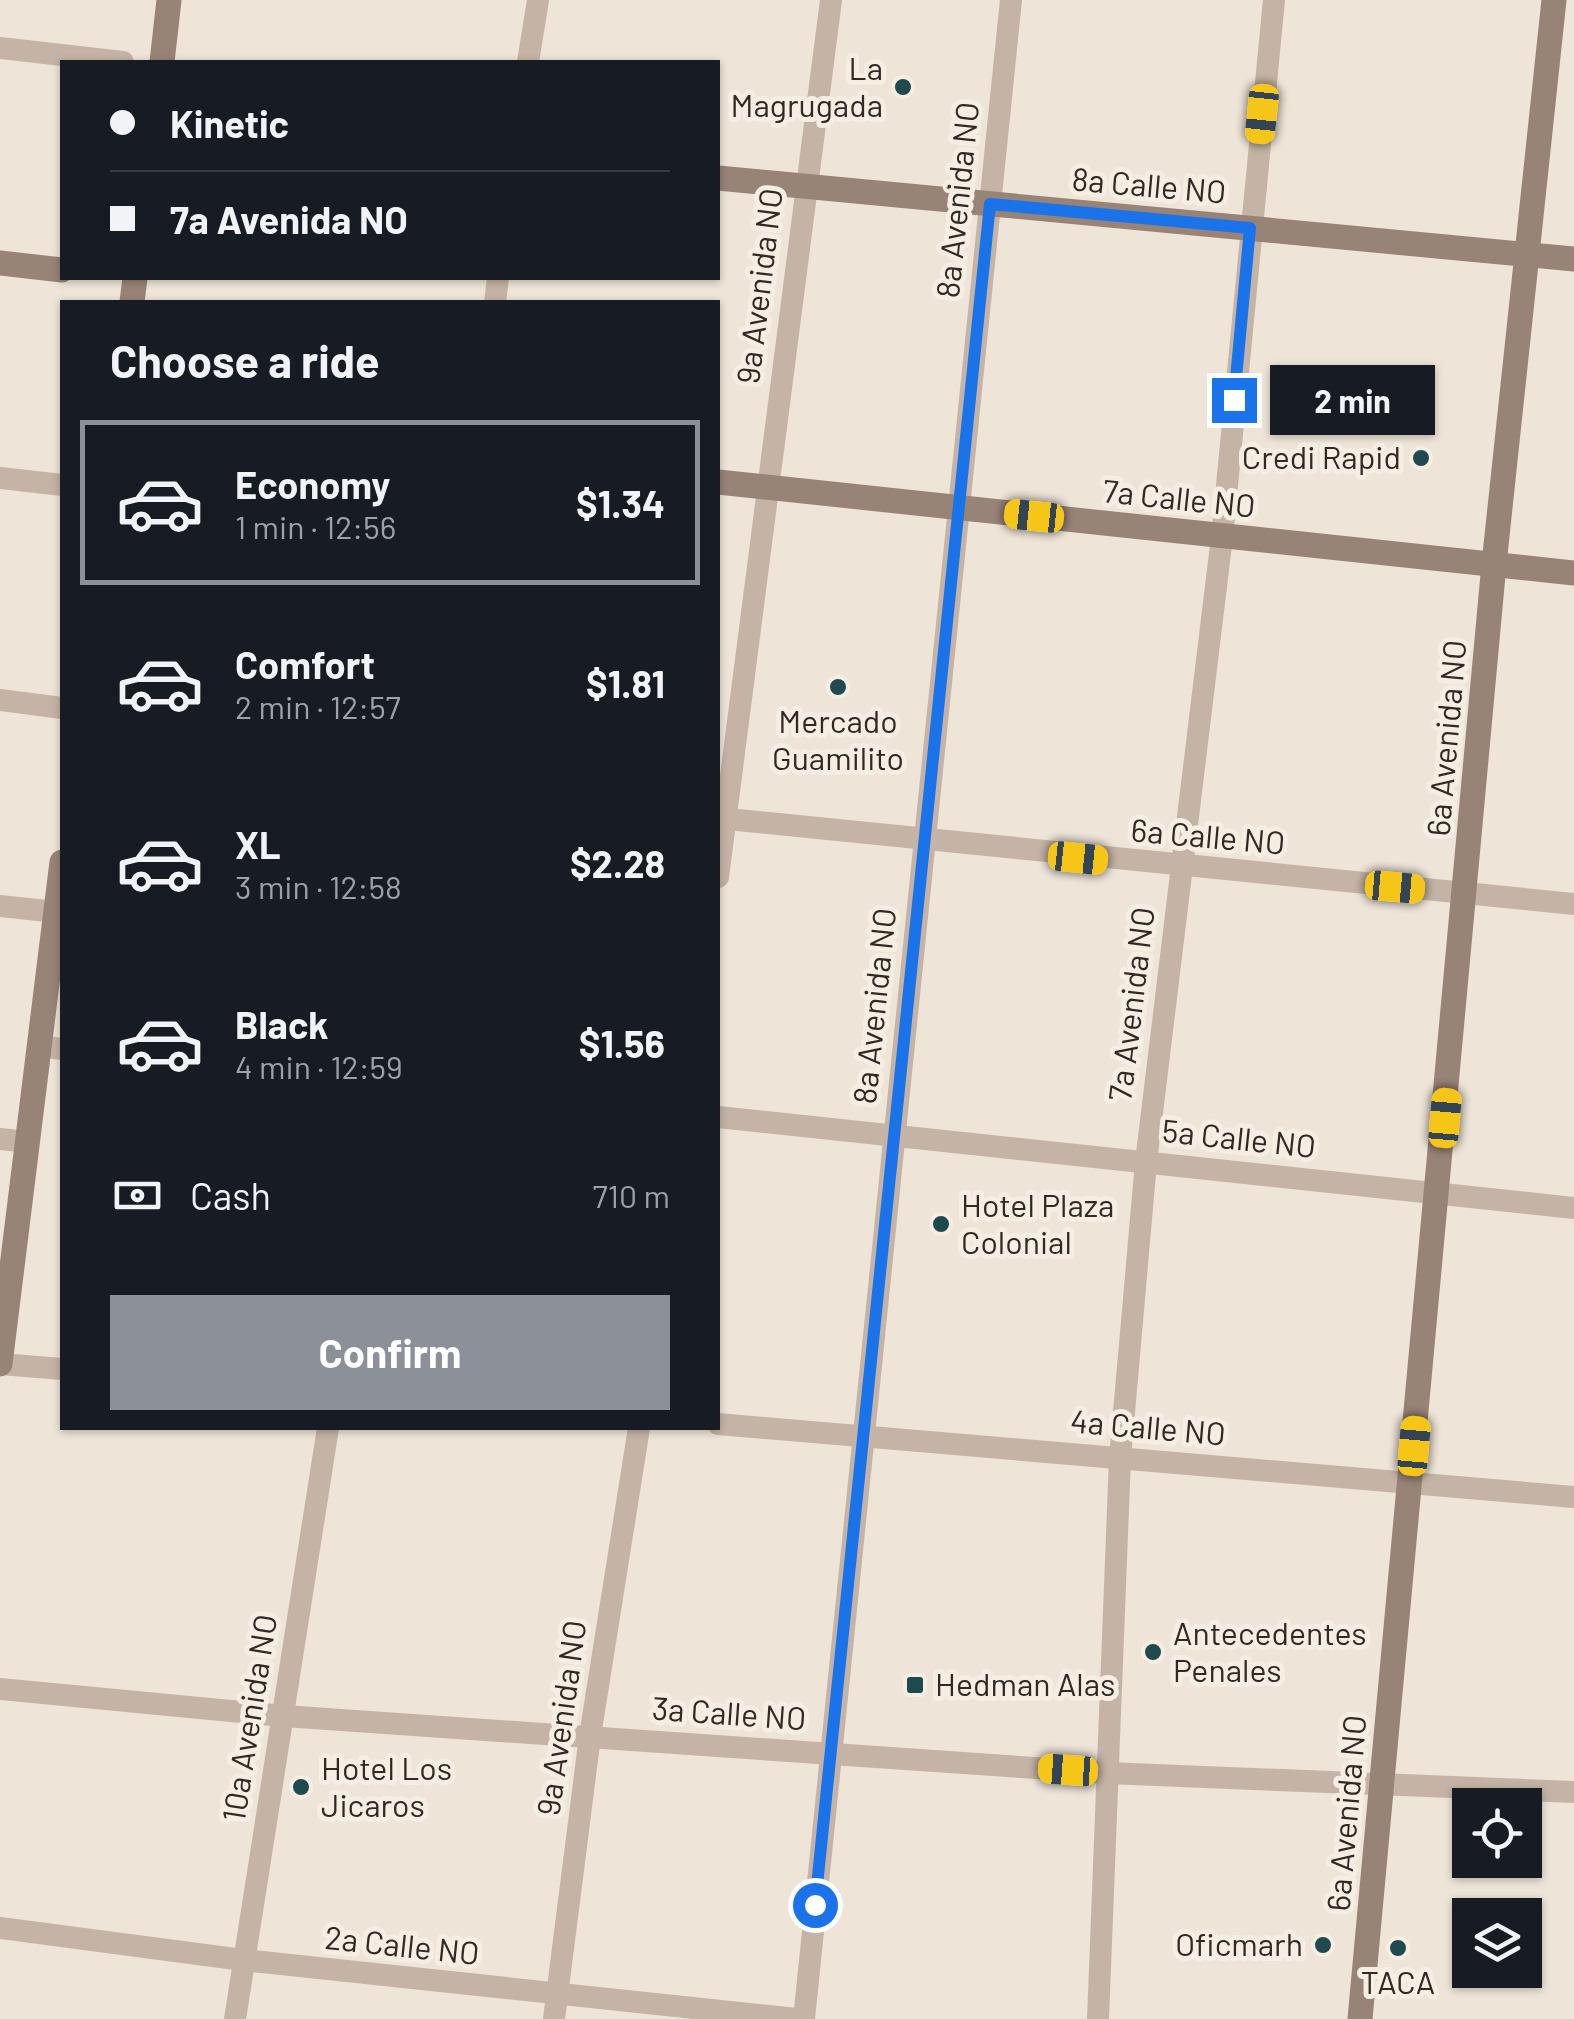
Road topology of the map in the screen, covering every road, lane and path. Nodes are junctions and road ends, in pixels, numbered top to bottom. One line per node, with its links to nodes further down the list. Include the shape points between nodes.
1 (170, 0): 9 (street)
2 (538, 0): 10 (street)
3 (831, 0): 12 (street, 9a Avenida NO)
4 (1012, 0): 13 (street, 8a Avenida NO)
5 (1274, 0): 14 (street, 7a Avenida NO)
6 (1554, 0): 15 (street, 6a Avenida NO)
7 (0, 48): 8 (street)
8 (105, 60)
9 (162, 60)
10 (528, 60)
11 (720, 178): 12 (street, 8a Calle NO)
12 (806, 186): 13 (street, 8a Calle NO); 22 (street, 9a Avenida NO)
13 (990, 204): 14 (street, 8a Calle NO); 23 (street, 8a Avenida NO)
14 (1250, 228): 15 (street, 8a Calle NO); 24 (street, 7a Avenida NO)
15 (1527, 254): 16 (street, 8a Calle NO); 25 (street, 6a Avenida NO)
16 (1574, 259)
17 (0, 263): 18 (street)
18 (60, 270)
19 (0, 478): 21 (street)
20 (720, 482): 22 (street, 7a Calle NO)
21 (60, 485)
22 (768, 487): 23 (street, 7a Calle NO); 29 (street, 9a Avenida NO)
23 (959, 508): 24 (street, 7a Calle NO); 30 (street, 8a Avenida NO)
24 (1222, 536): 25 (street, 7a Calle NO); 32 (street, 7a Avenida NO)
25 (1494, 564): 26 (street, 7a Calle NO); 34 (street, 6a Avenida NO)
26 (1574, 573)
27 (0, 700): 28 (street)
28 (60, 708)
29 (722, 818): 30 (street, 6a Calle NO); 31 (street, 9a Avenida NO)
30 (925, 842): 32 (street, 6a Calle NO); 40 (street, 8a Avenida NO)
31 (720, 848)
32 (1180, 868): 34 (street, 6a Calle NO); 43 (street, 7a Avenida NO)
33 (60, 879): 37 (street)
34 (1466, 893): 35 (street, 6a Calle NO); 44 (street, 6a Avenida NO)
35 (1574, 904)
36 (0, 906): 37 (street)
37 (56, 912): 38 (street)
38 (51, 1048): 42 (street)
39 (720, 1117): 40 (street, 5a Calle NO)
40 (894, 1136): 43 (street, 5a Calle NO); 51 (street, 8a Avenida NO)
41 (0, 1139): 42 (street)
42 (28, 1142): 46 (street)
43 (1146, 1162): 44 (street, 5a Calle NO); 52 (street, 7a Avenida NO)
44 (1438, 1192): 45 (street, 5a Calle NO); 53 (street, 6a Avenida NO)
45 (1574, 1208)
46 (0, 1364): 47 (street)
47 (60, 1369)
48 (720, 1424): 51 (street, 4a Calle NO)
49 (328, 1430): 56 (street, 10a Avenida NO)
50 (639, 1430): 57 (street, 9a Avenida NO)
51 (864, 1436): 52 (street, 4a Calle NO); 58 (street, 8a Avenida NO)
52 (1120, 1458): 53 (street, 4a Calle NO); 59 (street, 7a Avenida NO)
53 (1411, 1483): 54 (street, 4a Calle NO); 60 (street, 6a Avenida NO)
54 (1574, 1496)
55 (0, 1689): 56 (street, 3a Calle NO)
56 (284, 1716): 57 (street, 3a Calle NO); 63 (street, 10a Avenida NO)
57 (590, 1736): 58 (street, 3a Calle NO); 64 (street, 9a Avenida NO)
58 (831, 1754): 59 (street, 3a Calle NO); 66 (street, 8a Avenida NO)
59 (1107, 1773): 60 (street, 3a Calle NO); 67 (street, 7a Avenida NO)
60 (1382, 1782): 61 (street, 3a Calle NO); 68 (street, 6a Avenida NO)
61 (1574, 1792)
62 (0, 1928): 63 (street, 2a Calle NO)
63 (243, 1960): 64 (street, 2a Calle NO); 65 (street, 10a Avenida NO)
64 (555, 2007): 66 (street, 2a Calle NO)
65 (235, 2019)
66 (800, 2019)
67 (1098, 2019)
68 (1360, 2019)

